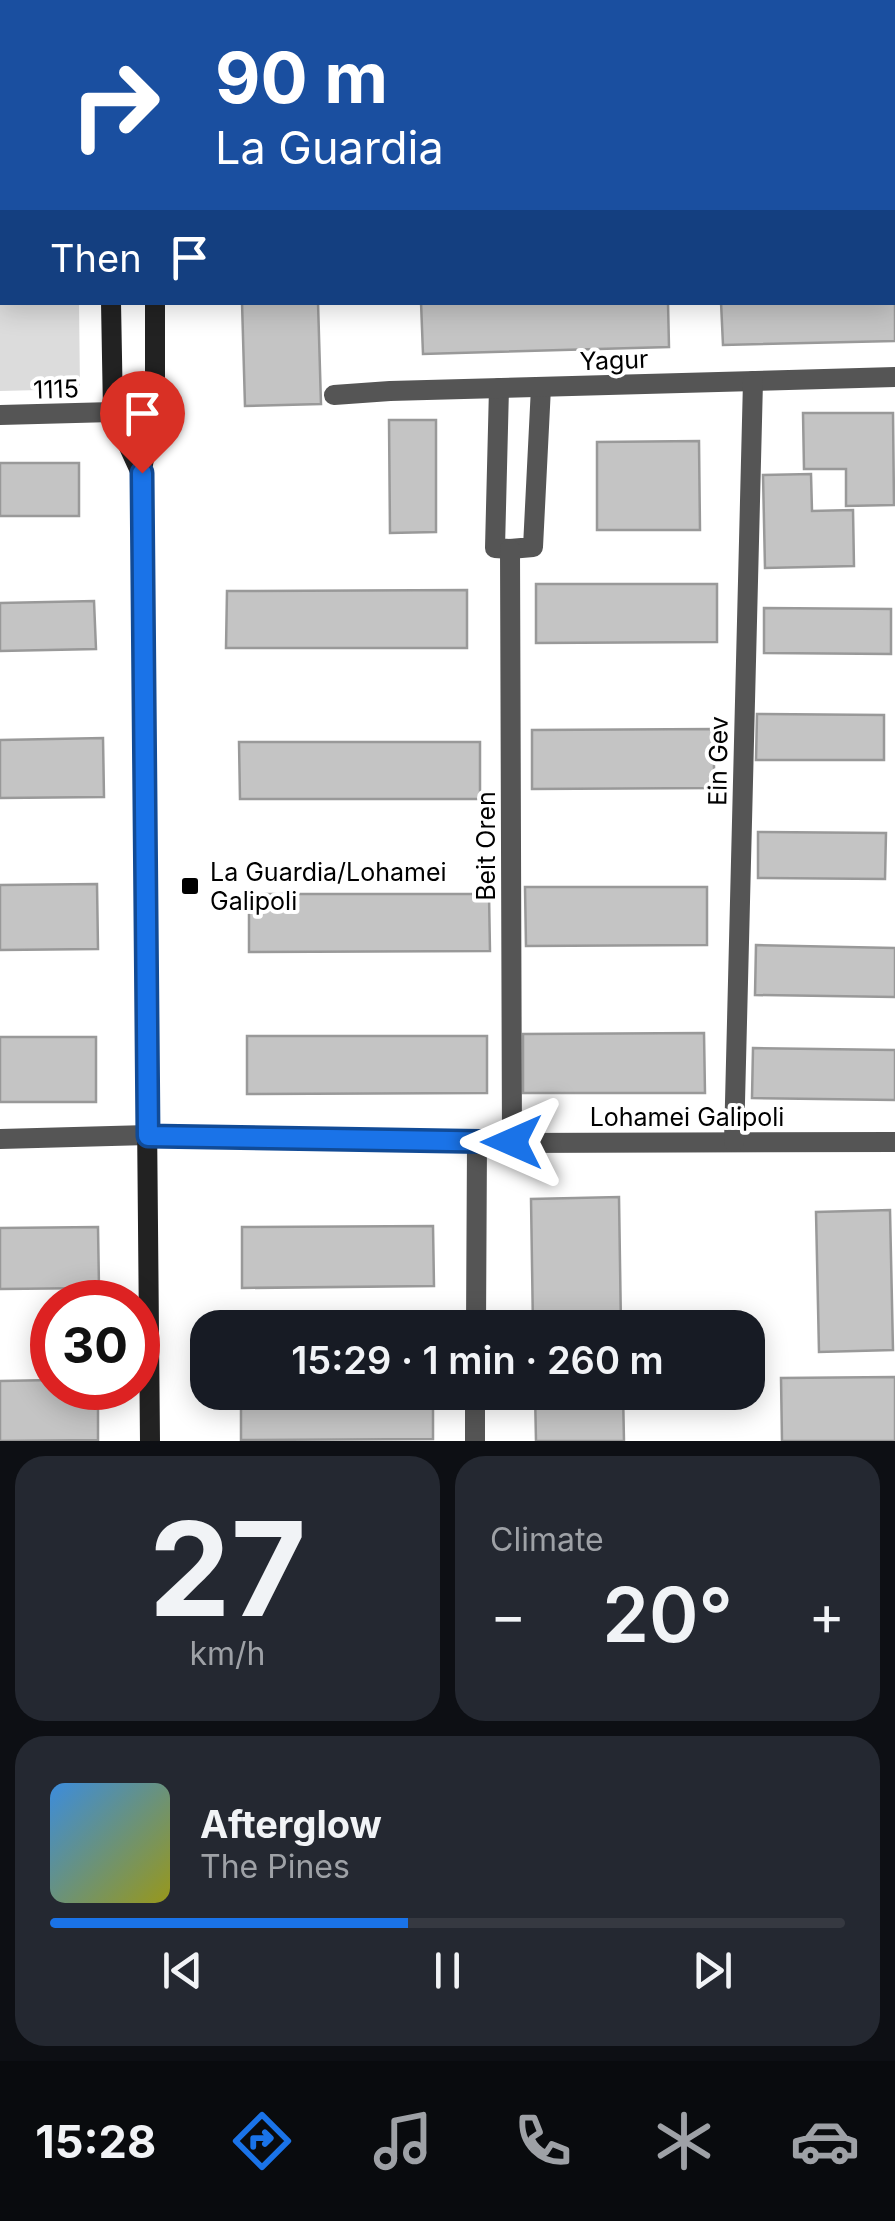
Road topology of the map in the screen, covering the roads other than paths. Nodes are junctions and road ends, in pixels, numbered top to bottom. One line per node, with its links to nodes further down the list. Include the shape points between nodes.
1 (110, 305): 8 (main road)
2 (155, 305): 10 (main road, via 155,409)
3 (895, 377): 4 (street, Yagur)
4 (753, 381): 5 (street, Yagur); 16 (street, Ein Gev)
5 (541, 387): 6 (street, Yagur); 11 (street, via 533,547)
6 (500, 388): 7 (street, Yagur); 11 (street, Beit Oren, via 495,548)
7 (334, 395)
8 (113, 412): 9 (street, 1115); 10 (main road)
9 (0, 416)
10 (142, 473): 12 (main road)
11 (510, 550): 15 (street, Beit Oren)
12 (148, 1136): 13 (street, Lohamei Galipoli); 14 (street, Lohamei Galipoli); 20 (main road)
13 (0, 1139)
14 (477, 1142): 15 (street, Lohamei Galipoli); 18 (street)
15 (512, 1142): 16 (street, Lohamei Galipoli)
16 (734, 1142): 17 (street, Lohamei Galipoli)
17 (895, 1142)
18 (476, 1310)
19 (475, 1410): 21 (street)
20 (150, 1441)
21 (475, 1441)

